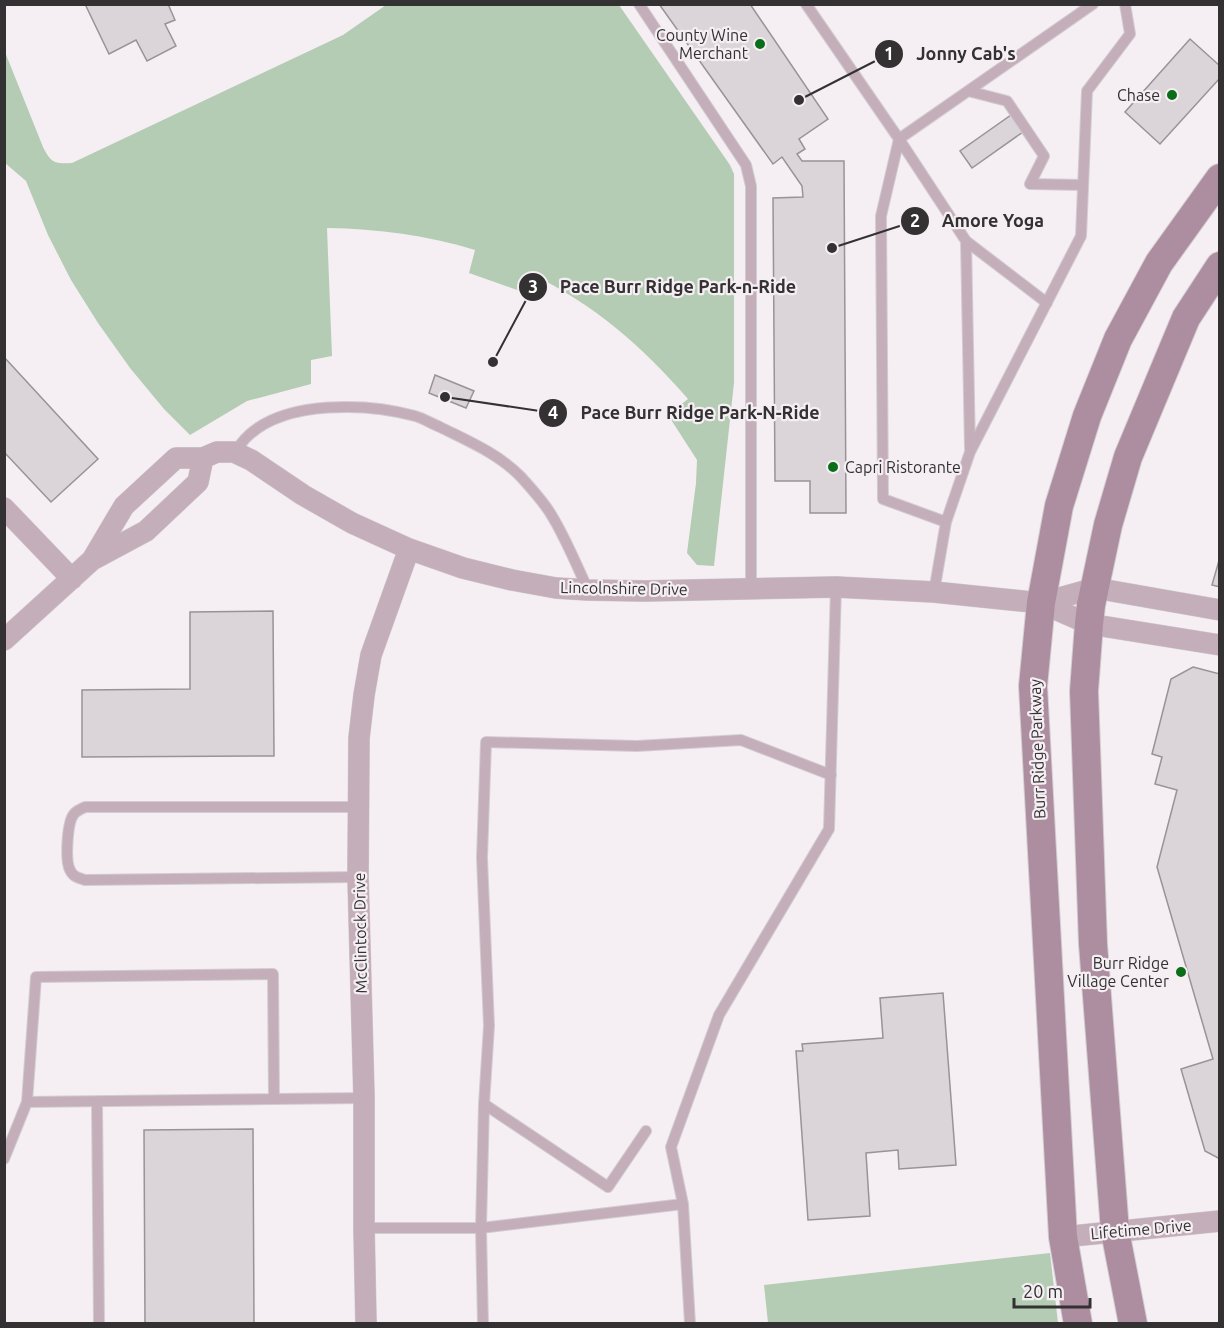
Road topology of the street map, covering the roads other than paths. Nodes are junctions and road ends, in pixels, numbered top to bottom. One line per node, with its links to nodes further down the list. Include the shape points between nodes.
1 (639, 4): 22 (lane, via 746,165 751,186)
2 (806, 4): 6 (lane)
3 (1093, 4): 5 (lane)
4 (1125, 4): 8 (lane, via 1130,34 1087,91)
5 (968, 91): 6 (lane); 8 (lane, via 1007,101 1044,156 1030,184)
6 (899, 138): 9 (lane); 16 (lane, via 881,216 883,500)
7 (1220, 178): 25 (street, Burr Ridge Parkway, via 1159,263 1118,339 1087,416 1059,506)
8 (1083, 185): 11 (lane, via 1081,236)
9 (966, 241): 11 (lane); 13 (lane)
10 (1220, 266): 21 (street, via 1186,318 1128,457)
11 (1047, 303): 13 (lane)
12 (234, 452): 14 (street, via 217,452); 17 (street, Lincolnshire Drive, via 352,523); 23 (lane, via 249,434 291,413 325,407 366,407 416,416 469,441 519,476 552,516)
13 (970, 452): 16 (lane)
14 (202, 458): 18 (street, via 198,482 146,531); 18 (street, via 176,458 124,506)
15 (4, 508): 19 (street)
16 (946, 522): 24 (lane)
17 (409, 549): 23 (street, Lincolnshire Drive, via 512,580); 31 (street, McClintock Drive, via 371,655 363,695)
18 (92, 560): 19 (street)
19 (72, 579): 28 (street)
20 (836, 587): 22 (street, Lincolnshire Drive); 24 (street, Lincolnshire Drive); 30 (lane)
21 (1095, 588): 25 (street, Lincolnshire Drive); 26 (street, Lincolnshire Drive); 27 (street)
22 (751, 589): 23 (street, Lincolnshire Drive)
23 (588, 590)
24 (934, 592): 25 (street, Lincolnshire Drive)
25 (1041, 603): 27 (street, Lincolnshire Drive); 45 (street, Burr Ridge Parkway, via 1033,686)
26 (1220, 610)
27 (1089, 624): 29 (street, Lincolnshire Drive); 44 (street, via 1084,691 1093,944)
28 (4, 640)
29 (1220, 645)
30 (831, 775): 37 (lane, via 741,740 637,746 486,742 482,858 489,1026); 40 (lane, via 829,829 719,1016 671,1147)
31 (359, 807): 32 (street, McClintock Drive); 32 (lane, via 86,807 74,813 69,822 67,861 74,876 85,880)
32 (358, 877): 33 (street, McClintock Drive)
33 (364, 1098): 34 (lane); 42 (street, McClintock Drive)
34 (274, 1099): 35 (lane); 36 (lane, via 273,974 36,977)
35 (97, 1101): 36 (lane); 46 (lane)
36 (27, 1102): 39 (lane)
37 (484, 1104): 38 (lane, via 608,1187); 43 (lane)
38 (646, 1131)
39 (4, 1159)
40 (682, 1204): 43 (lane); 49 (lane)
41 (1220, 1221): 44 (street, Lifetime Drive)
42 (364, 1228): 43 (lane); 47 (street, McClintock Drive)
43 (481, 1228): 48 (lane)
44 (1115, 1231): 45 (street, Lifetime Drive); 51 (street)
45 (1063, 1237): 50 (street, Burr Ridge Parkway)
46 (99, 1323)
47 (366, 1323)
48 (483, 1323)
49 (690, 1323)
50 (1078, 1323)
51 (1133, 1323)

